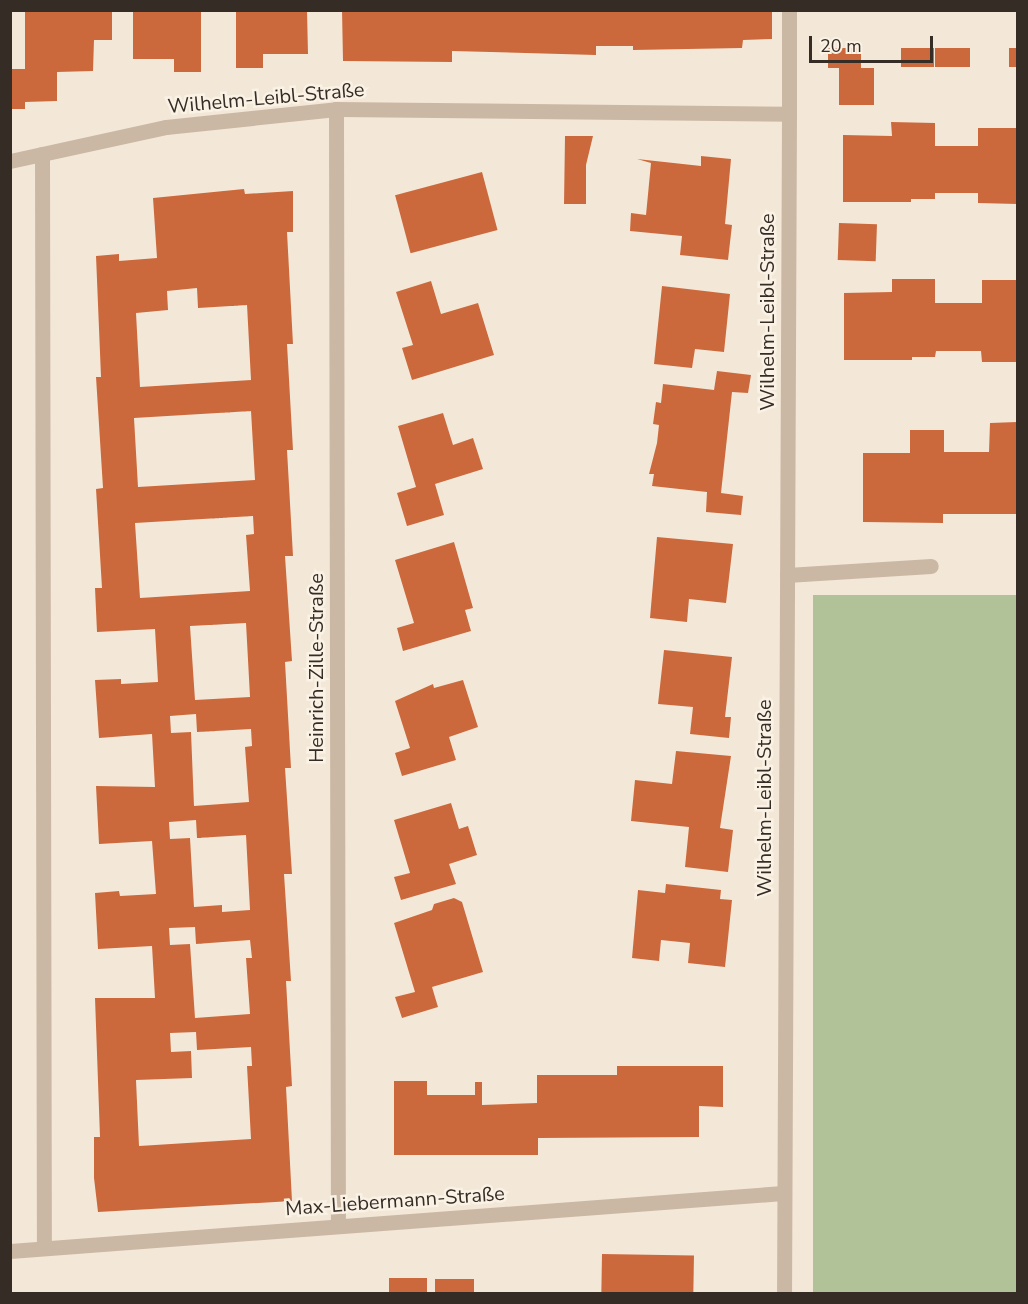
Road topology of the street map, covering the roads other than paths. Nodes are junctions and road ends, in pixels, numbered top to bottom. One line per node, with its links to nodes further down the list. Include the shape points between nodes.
1 (789, 10): 3 (street)
2 (336, 109): 3 (street, Wilhelm-Leibl-Straße); 4 (street, Wilhelm-Leibl-Straße, via 166,127); 9 (street, Heinrich-Zille-Straße)
3 (789, 114): 7 (street, Wilhelm-Leibl-Straße)
4 (42, 154): 5 (street, Wilhelm-Leibl-Straße); 10 (street)
5 (10, 161)
6 (931, 566): 7 (street)
7 (787, 575): 8 (street, Wilhelm-Leibl-Straße)
8 (783, 1192): 9 (street, Max-Liebermann-Straße); 12 (street, Wilhelm-Leibl-Straße)
9 (338, 1226): 10 (street, Max-Liebermann-Straße)
10 (44, 1248): 11 (street, Max-Liebermann-Straße)
11 (10, 1251)
12 (784, 1293)

